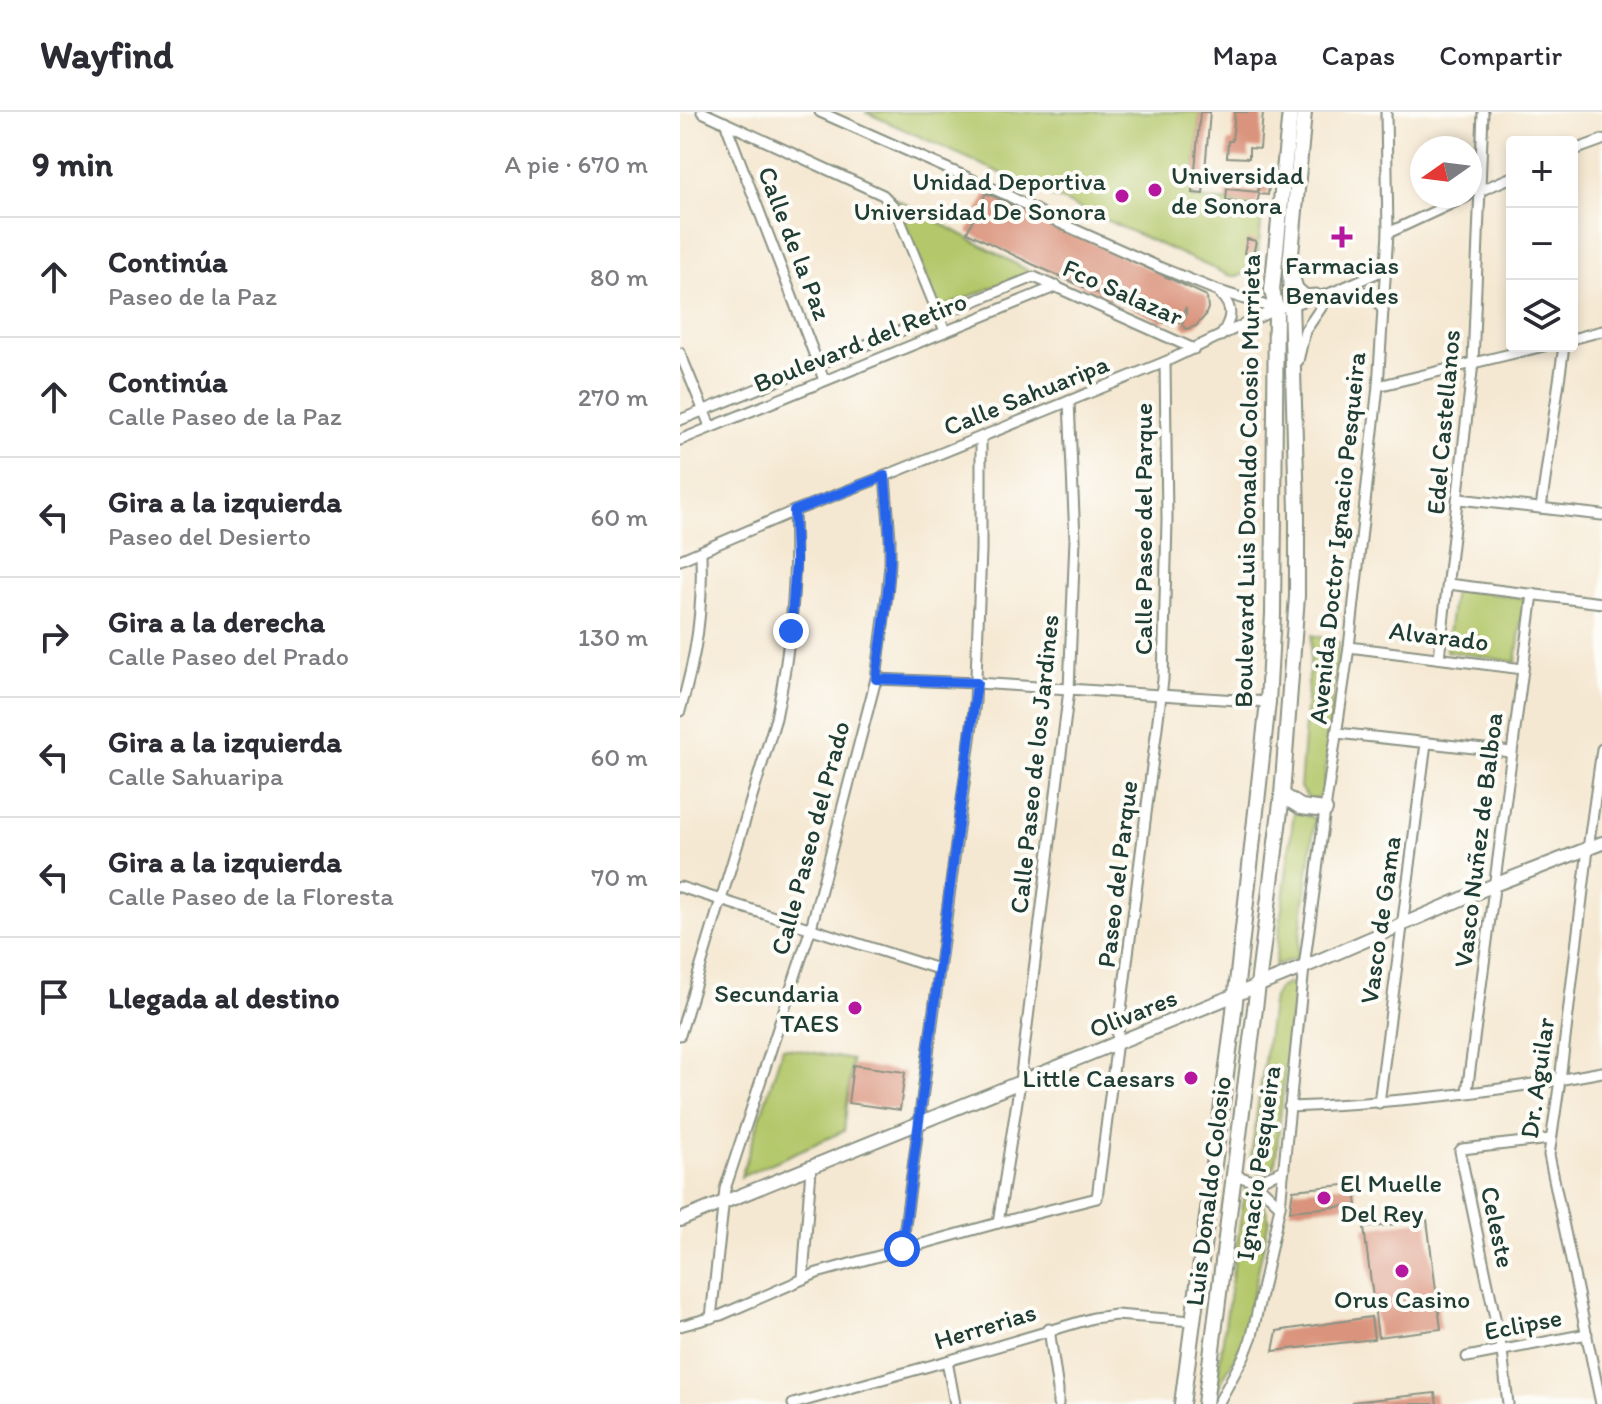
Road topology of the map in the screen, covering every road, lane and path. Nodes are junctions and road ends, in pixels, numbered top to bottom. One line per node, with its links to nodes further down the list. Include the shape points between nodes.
1 (702, 112): 7 (street)
2 (820, 112): 21 (street)
3 (1290, 112): 24 (main road, Boulevard Luis Donaldo Colosio Murrieta, via 1272,290)
4 (1304, 112): 16 (main road, Boulevard Luis Donaldo Colosio Murrieta)
5 (1386, 112): 15 (street, Avenida Doctor Ignacio Pesqueira)
6 (1483, 112): 8 (street, Edel Castellanos)
7 (725, 122): 26 (street, via 891,202); 37 (street, Calle de la Paz)
8 (1480, 136)
9 (1602, 140): 10 (street)
10 (1578, 150)
11 (1506, 180): 12 (street)
12 (1482, 190)
13 (1442, 208): 15 (street)
14 (1472, 208): 36 (street, Edel Castellanos)
15 (1388, 233): 17 (street, Avenida Doctor Ignacio Pesqueira)
16 (1290, 265): 22 (street, via 1306,295); 23 (main road, Boulevard Luis Donaldo Colosio Murrieta)
17 (1386, 269): 20 (street, Calle Sahuaripa); 25 (street, Avenida Doctor Ignacio Pesqueira)
18 (1034, 277): 19 (street, Fco Salazar); 26 (street, Boulevard del Retiro)
19 (1057, 286): 27 (street, Boulevard del Retiro); 31 (street, Fco Salazar)
20 (1344, 288): 22 (street, Calle Sahuaripa); 25 (street, via 1368,293)
21 (1216, 290): 24 (street); 29 (street, via 1230,309)
22 (1331, 293): 23 (street, Calle Sahuaripa); 40 (street, via 1305,331)
23 (1291, 304): 24 (street, Calle Sahuaripa); 40 (main road, Boulevard Luis Donaldo Colosio Murrieta)
24 (1276, 309): 29 (street, Calle Sahuaripa); 64 (main road, Boulevard Luis Donaldo Colosio Murrieta)
25 (1383, 312): 39 (street, Avenida Doctor Ignacio Pesqueira)
26 (938, 316): 27 (street); 37 (street, Boulevard del Retiro)
27 (945, 331): 38 (street, Boulevard del Retiro)
28 (1602, 331): 30 (street)
29 (1221, 336): 31 (street, Calle Sahuaripa)
30 (1578, 337)
31 (1194, 349): 35 (street, Calle Sahuaripa)
32 (1519, 352): 36 (street)
33 (1563, 352): 49 (street)
34 (680, 353): 42 (street)
35 (1165, 362): 41 (street, Calle Sahuaripa); 63 (street, Calle Paseo del Parque)
36 (1473, 363): 39 (street); 48 (street, Edel Castellanos)
37 (818, 364): 38 (street, Calle de la Paz); 42 (street, Boulevard del Retiro)
38 (824, 380): 44 (street, Boulevard del Retiro)
39 (1378, 386): 57 (street, Avenida Doctor Ignacio Pesqueira)
40 (1294, 394): 70 (main road, Boulevard Luis Donaldo Colosio Murrieta, via 1297,596)
41 (1069, 401): 45 (street, Calle Sahuaripa); 62 (street, Calle Paseo de los Jardines, via 1075,539)
42 (704, 410): 43 (street, Boulevard del Retiro); 44 (street)
43 (680, 420)
44 (710, 426): 46 (street, Boulevard del Retiro)
45 (981, 437): 47 (street, Calle Sahuaripa); 61 (street)
46 (680, 440)
47 (885, 476): 50 (street, Calle Sahuaripa); 60 (street, Calle Paseo del Prado, via 890,564)
48 (1459, 499): 49 (street); 54 (street, Edel Castellanos)
49 (1541, 508): 51 (street)
50 (794, 511): 52 (street, Calle Sahuaripa); 76 (street, via 794,604 783,683)
51 (1602, 515)
52 (701, 552): 53 (street, Calle Sahuaripa); 65 (street, via 701,618)
53 (680, 560)
54 (1448, 584): 55 (street); 58 (street, Edel Castellanos)
55 (1533, 594): 56 (street); 59 (street, Vasco Nuñez de Balboa)
56 (1602, 603)
57 (1349, 647): 58 (street, Alvarado); 66 (street, Avenida Doctor Ignacio Pesqueira)
58 (1439, 658): 59 (street, Alvarado)
59 (1523, 669): 69 (street, Vasco Nuñez de Balboa)
60 (876, 679): 61 (street); 78 (street, Calle Paseo del Prado)
61 (977, 683): 62 (street); 80 (street)
62 (1069, 690): 63 (street); 89 (street, Calle Paseo de los Jardines)
63 (1161, 696): 64 (street); 86 (street, Paseo del Parque)
64 (1268, 702): 82 (main road, Boulevard Luis Donaldo Colosio Murrieta)
65 (680, 711)
66 (1337, 733): 67 (street); 71 (street, Avenida Doctor Ignacio Pesqueira)
67 (1426, 743): 69 (street); 77 (street, Vasco de Gama)
68 (1602, 749): 73 (street, Dr. Aguilar)
69 (1511, 752): 74 (street, Vasco Nuñez de Balboa)
70 (1282, 795): 71 (main road, via 1301,807); 81 (main road, Boulevard Luis Donaldo Colosio Murrieta)
71 (1325, 810): 79 (street, Avenida Doctor Ignacio Pesqueira)
72 (1602, 843): 73 (main road, Olivares)
73 (1588, 849): 74 (main road, Olivares); 88 (street, Dr. Aguilar)
74 (1494, 885): 77 (main road, Olivares); 90 (street, Vasco Nuñez de Balboa)
75 (680, 887): 76 (street)
76 (720, 900): 78 (street); 84 (street)
77 (1401, 925): 79 (main road, Olivares); 91 (street, Vasco de Gama)
78 (811, 928): 80 (street); 99 (street, Calle Paseo del Prado)
79 (1304, 967): 81 (main road, Olivares); 92 (street, Ignacio Pesqueira)
80 (938, 969): 93 (street)
81 (1258, 985): 82 (main road, Olivares); 85 (main road, Luis Donaldo Colosio)
82 (1236, 994): 83 (main road, Luis Donaldo Colosio); 86 (main road, Olivares)
83 (1232, 1029): 85 (main road); 106 (main road, Luis Donaldo Colosio)
84 (680, 1035)
85 (1251, 1039): 97 (main road, Luis Donaldo Colosio)
86 (1117, 1044): 89 (main road, Olivares); 102 (street, Paseo del Parque, via 1098,1196)
87 (1602, 1072): 88 (street)
88 (1560, 1080): 90 (street); 94 (street, Dr. Aguilar)
89 (1020, 1082): 93 (main road, Olivares); 102 (street, Calle Paseo de los Jardines)
90 (1467, 1092): 91 (street)
91 (1379, 1103): 92 (street)
92 (1289, 1107): 96 (street, Ignacio Pesqueira)
93 (918, 1125): 95 (main road, Olivares); 103 (street)
94 (1551, 1139): 109 (street, Dr. Aguilar, via 1550,1162); 110 (street, Celeste, via 1460,1150)
95 (811, 1168): 99 (main road, Olivares); 104 (street)
96 (1284, 1170): 98 (street); 100 (street, Ignacio Pesqueira)
97 (1235, 1175): 98 (street); 119 (main road, Luis Donaldo Colosio)
98 (1255, 1182): 100 (street)
99 (722, 1202): 101 (main road, Olivares); 105 (street, Calle Paseo del Prado)
100 (1280, 1206): 120 (street, Ignacio Pesqueira, via 1252,1336)
101 (680, 1220)
102 (998, 1223): 103 (street)
103 (902, 1249): 104 (street)
104 (803, 1278): 105 (street)
105 (711, 1318): 107 (street)
106 (1193, 1321): 108 (street, Herrerias, via 1116,1315); 118 (main road, Luis Donaldo Colosio)
107 (680, 1326)
108 (1049, 1329): 112 (street, Herrerias); 117 (street)
109 (1587, 1334): 110 (street, Eclipse); 122 (street, Dr. Aguilar)
110 (1502, 1351): 111 (street, Eclipse); 121 (street, Celeste)
111 (1467, 1357)
112 (947, 1361): 113 (street, Herrerias); 116 (street)
113 (838, 1391): 114 (street, Herrerias); 115 (street)
114 (793, 1404)
115 (840, 1404)
116 (955, 1404)
117 (1058, 1404)
118 (1182, 1404)
119 (1205, 1404)
120 (1218, 1404)
121 (1508, 1404)
122 (1601, 1404)

